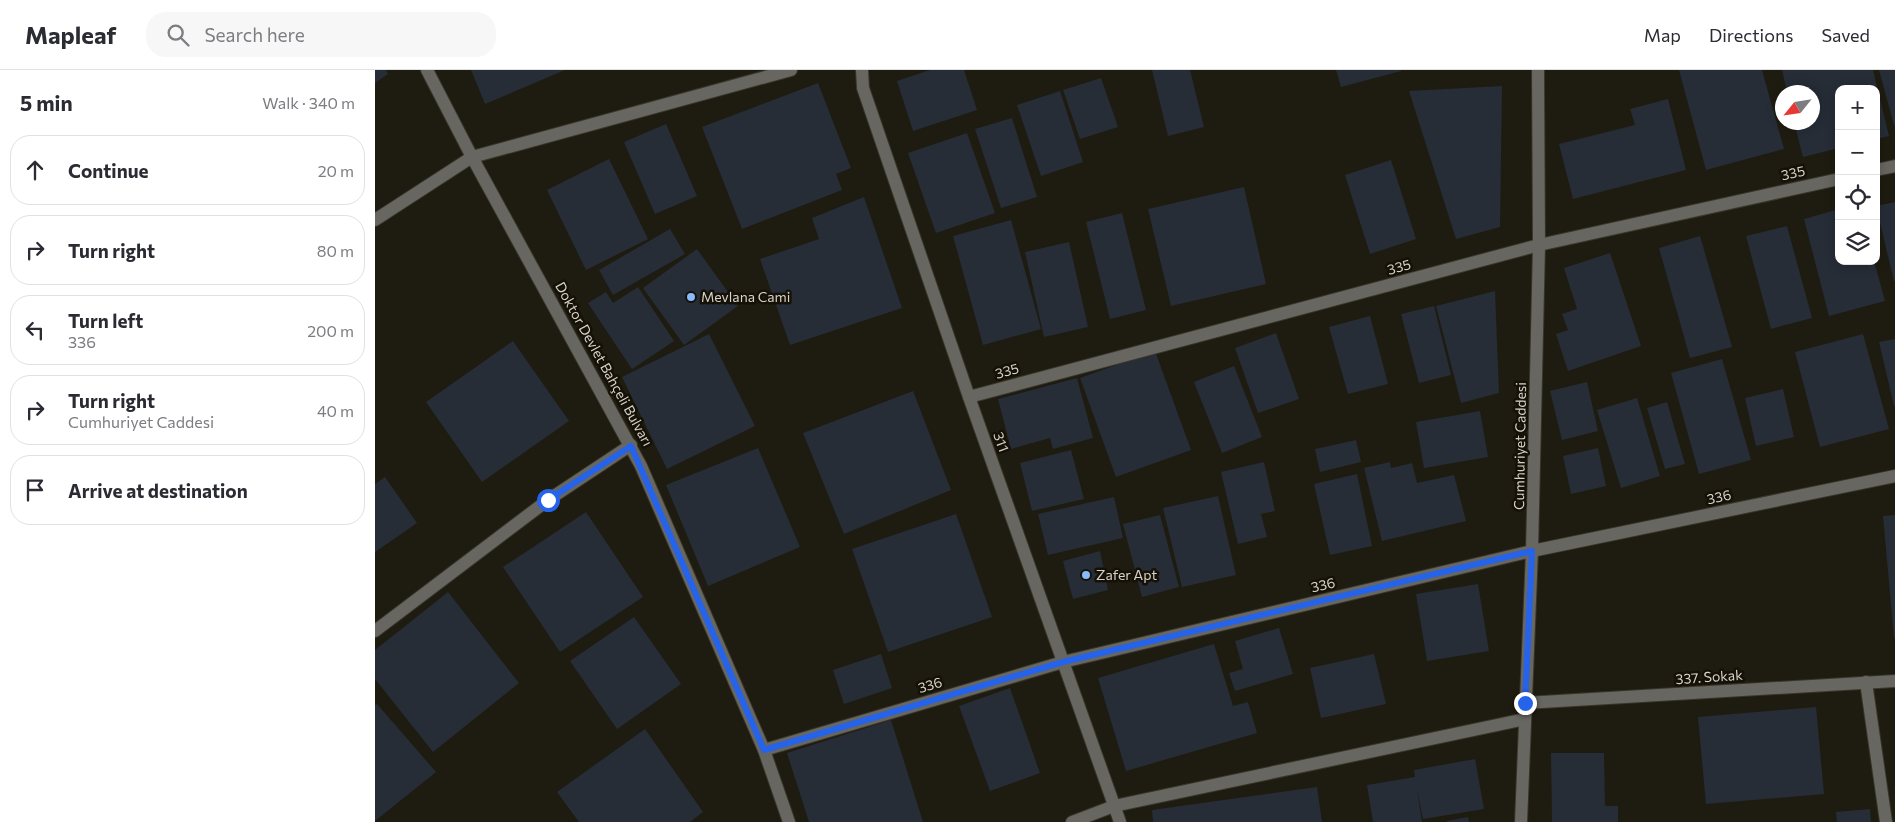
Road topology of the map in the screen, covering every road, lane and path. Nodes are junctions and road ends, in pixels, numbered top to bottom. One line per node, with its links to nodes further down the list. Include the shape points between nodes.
1 (427, 70): 5 (street, Doktor Devlet Bahçeli Bulvarı)
2 (791, 70): 5 (street)
3 (862, 70): 11 (street, 311, via 863,88)
4 (1538, 70): 10 (street, Cumhuriyet Caddesi)
5 (472, 156): 9 (street); 12 (street, Doktor Devlet Bahçeli Bulvarı)
6 (1895, 166): 7 (street)
7 (1880, 169)
8 (1835, 180): 10 (street, 335)
9 (375, 220)
10 (1539, 245): 11 (street, 335); 14 (street, Cumhuriyet Caddesi)
11 (969, 397): 16 (street, 311)
12 (631, 446): 15 (street, via 548,500); 21 (street, Doktor Devlet Bahçeli Bulvarı)
13 (1895, 476): 14 (street, 336)
14 (1532, 551): 16 (street, 336); 19 (street, Cumhuriyet Caddesi)
15 (375, 631)
16 (1063, 662): 21 (street, 336); 22 (street, 311)
17 (1895, 681): 18 (street, 337. Sokak)
18 (1866, 682): 19 (street, 337. Sokak); 27 (street)
19 (1525, 703): 20 (street, Cumhuriyet Caddesi)
20 (1525, 719): 22 (street); 26 (street, Cumhuriyet Caddesi)
21 (764, 750): 23 (street, Doktor Devlet Bahçeli Bulvarı)
22 (1114, 806): 24 (street); 25 (street, 311)
23 (789, 822)
24 (1072, 822)
25 (1120, 822)
26 (1521, 822)
27 (1886, 822)

